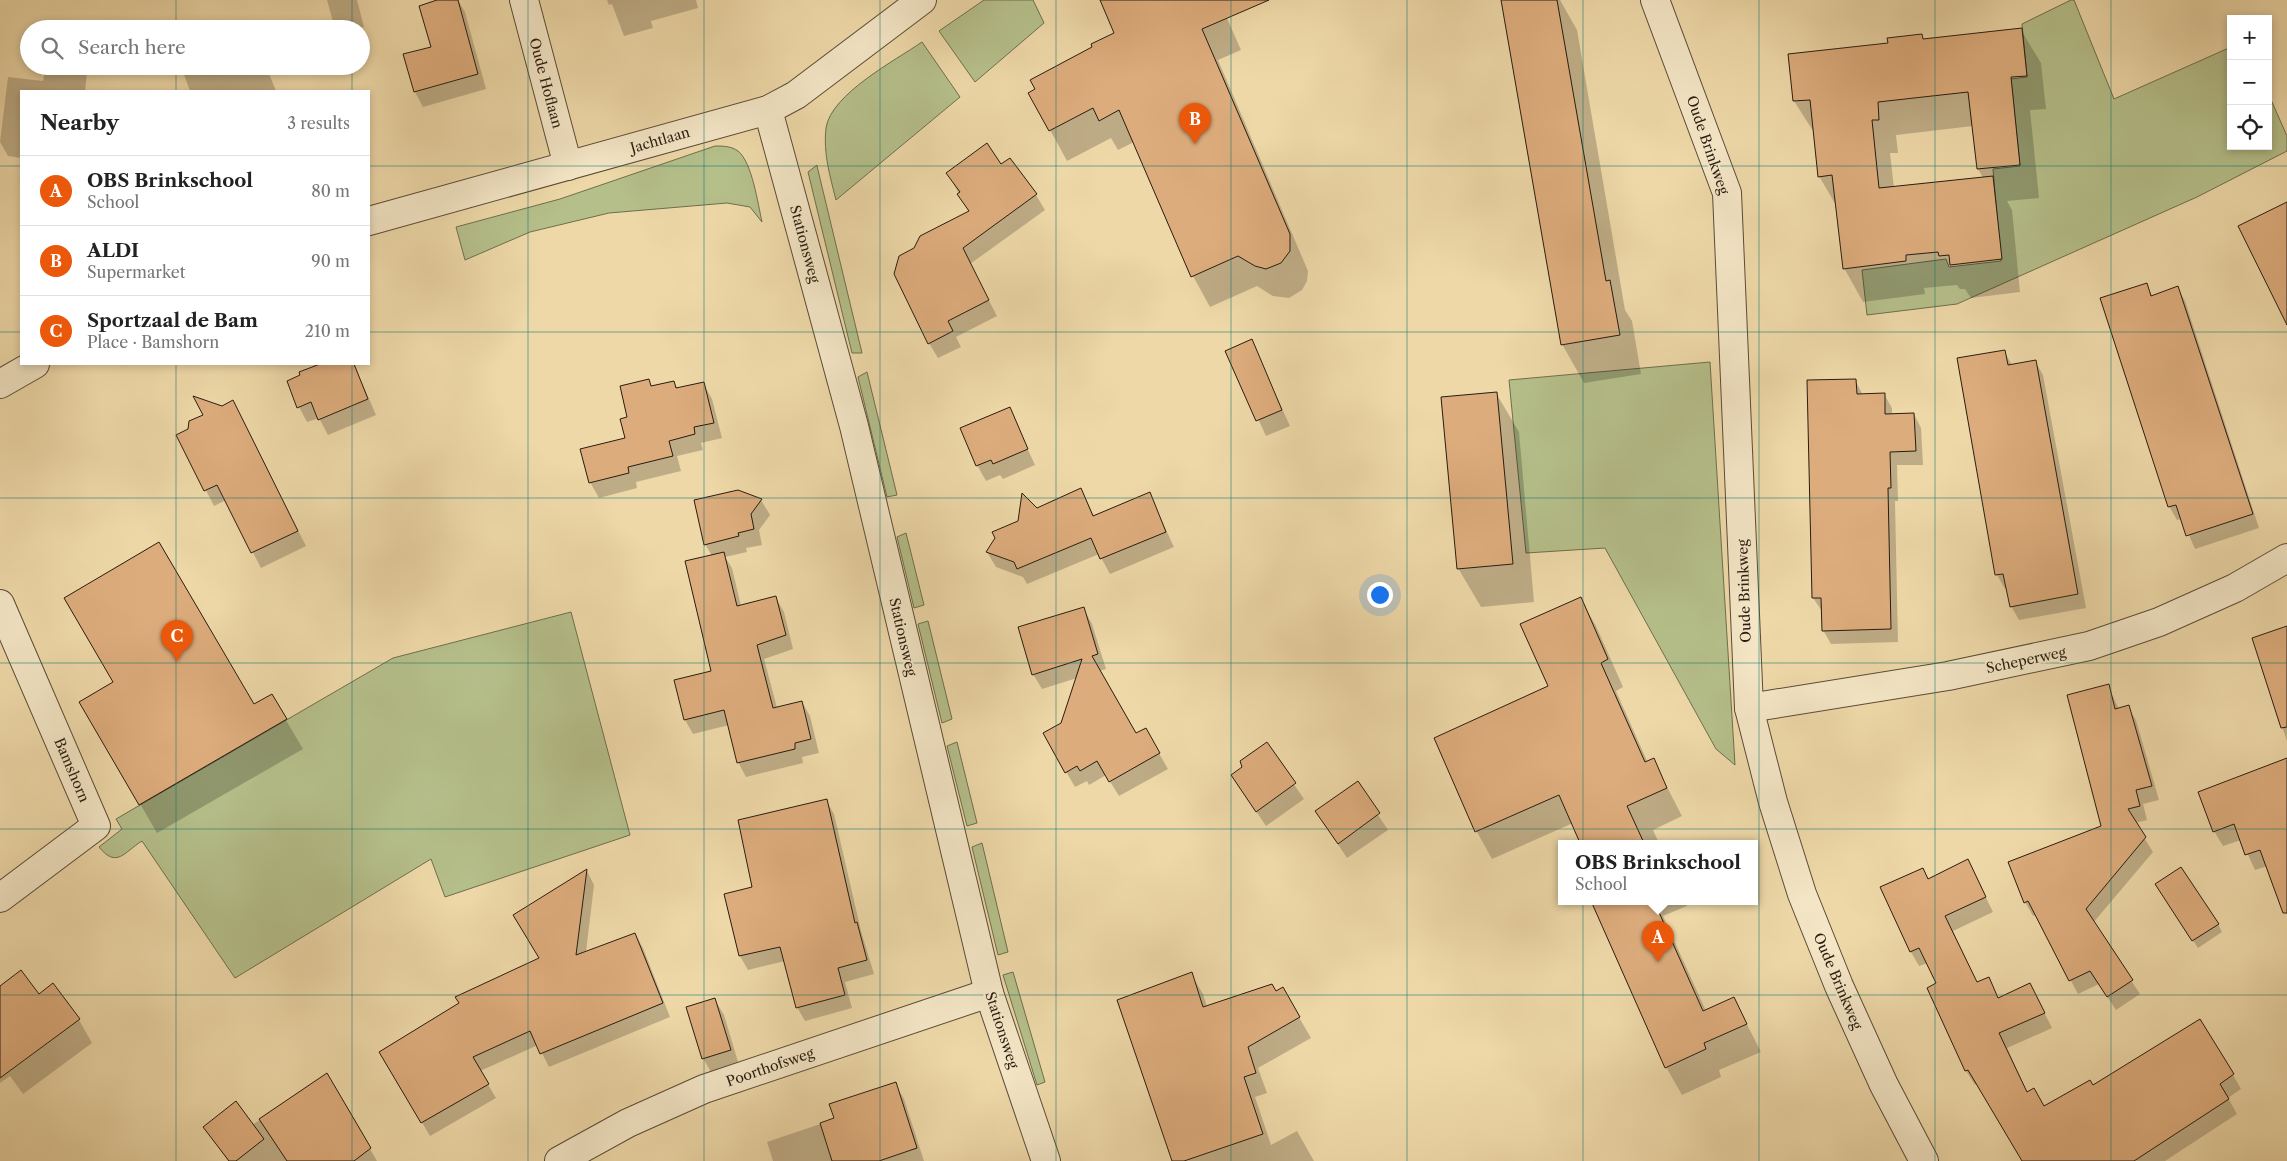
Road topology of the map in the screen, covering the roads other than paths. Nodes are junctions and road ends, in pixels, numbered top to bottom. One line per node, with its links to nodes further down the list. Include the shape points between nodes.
1 (524, 0): 5 (street, Oude Hoflaan)
2 (922, 0): 4 (street, Jachtlaan, via 796,95)
3 (1655, 0): 11 (street, Oude Brinkweg, via 1727,193)
4 (768, 110): 5 (street, Jachtlaan); 13 (street, Stationsweg, via 854,426)
5 (568, 166): 6 (street, Jachtlaan)
6 (370, 222)
7 (33, 365): 8 (street)
8 (0, 384)
9 (2287, 558): 11 (street, Scheperweg, via 2234,588 2159,622 2089,646 1948,676)
10 (0, 604): 12 (street, Bamshorn, via 96,826)
11 (1749, 708): 16 (street, Oude Brinkweg, via 1773,802 1802,894 1884,1085)
12 (0, 898)
13 (989, 993): 14 (street, Poorthofsweg, via 704,1089 628,1123); 15 (street, Stationsweg)
14 (559, 1161)
15 (1046, 1161)
16 (1924, 1161)

